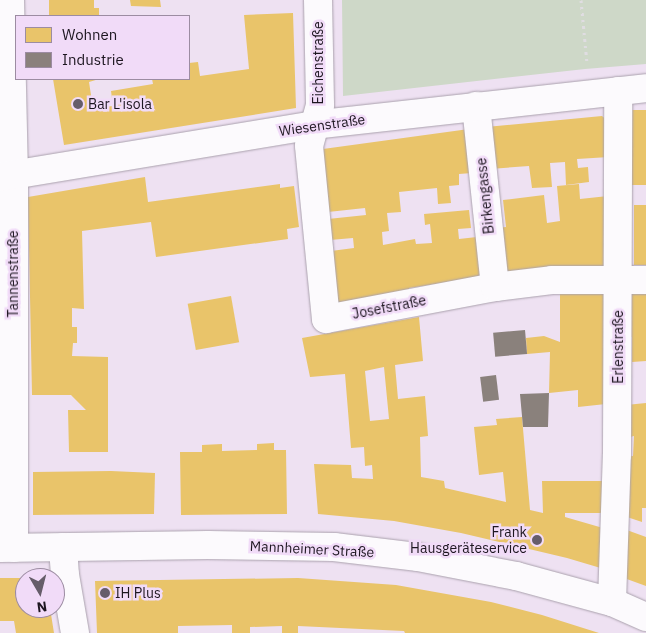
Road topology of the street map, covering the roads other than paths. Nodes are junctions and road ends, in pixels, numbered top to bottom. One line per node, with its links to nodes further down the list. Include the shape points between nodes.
1 (10, 0): 7 (street, Tannenstraße)
2 (318, 0): 6 (street, Eichenstraße, via 320,105)
3 (646, 88): 4 (street, Wiesenstraße)
4 (618, 91): 5 (street, Wiesenstraße); 8 (street, Erlenstraße)
5 (476, 106): 6 (street, Wiesenstraße); 10 (street, Birkengasse)
6 (314, 125): 7 (street, Wiesenstraße); 10 (street, Josefstraße, via 309,146 326,319)
7 (7, 176): 12 (street, Tannenstraße)
8 (618, 279): 9 (street, Josefstraße); 10 (street, Josefstraße, via 552,280); 13 (street, Erlenstraße)
9 (646, 280)
10 (495, 287)
11 (63, 547): 12 (street, Mannheimer Straße); 13 (street, Mannheimer Straße, via 334,547 418,557 516,576); 15 (street)
12 (7, 548)
13 (612, 602): 14 (street, Mannheimer Straße)
14 (646, 617)
15 (75, 633)

